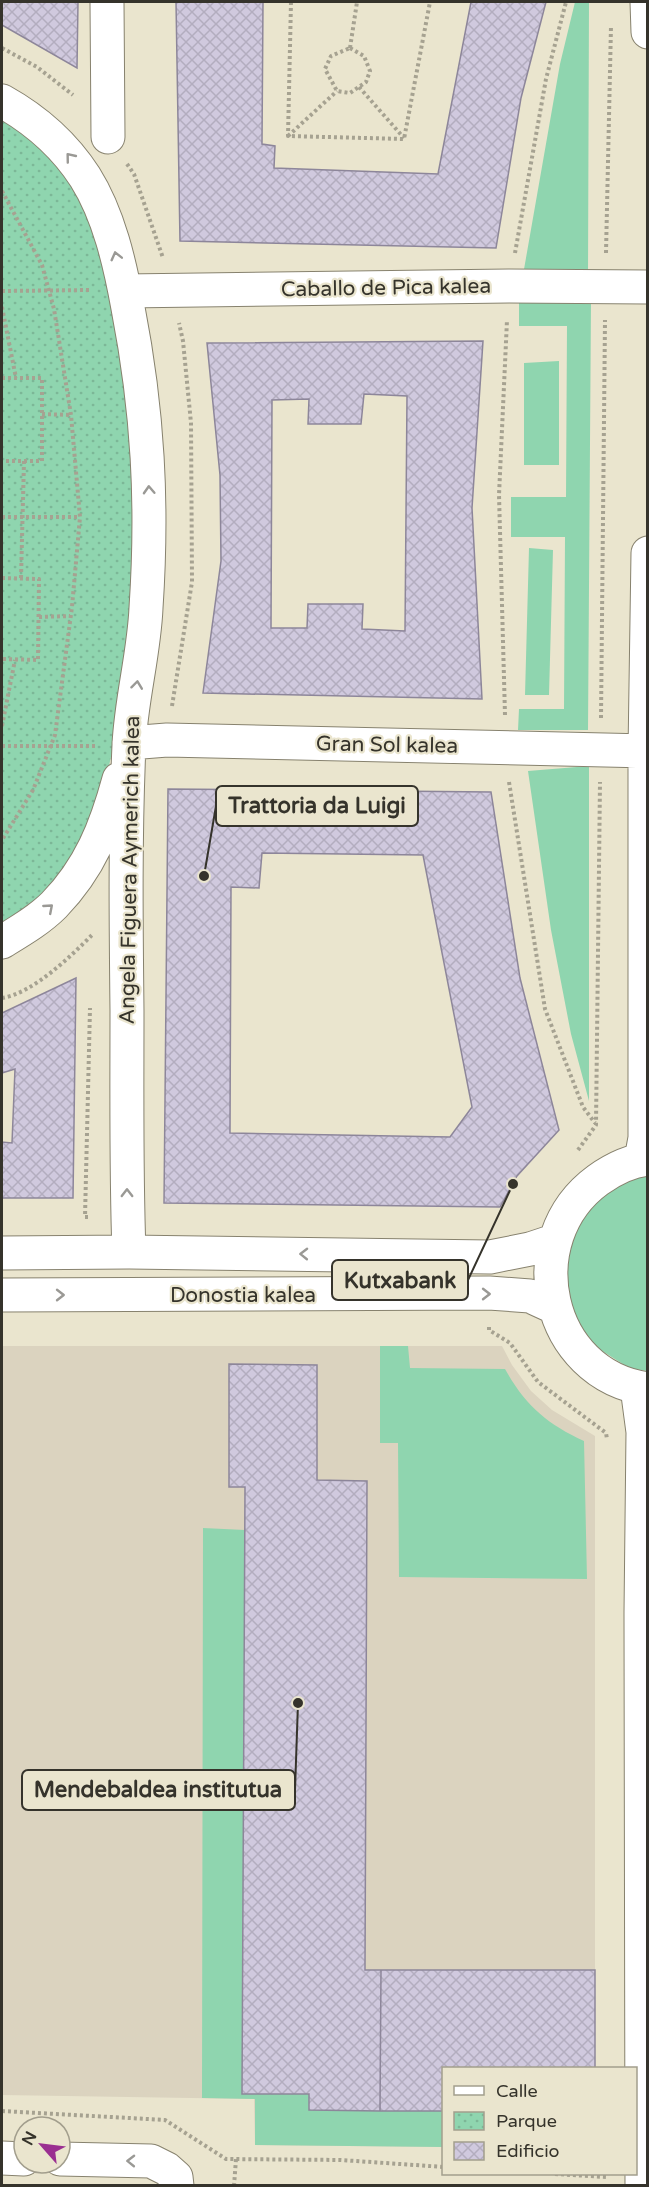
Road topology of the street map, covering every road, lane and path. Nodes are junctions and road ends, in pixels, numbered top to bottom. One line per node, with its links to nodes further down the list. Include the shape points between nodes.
1 (107, 2): 15 (street)
2 (291, 2): 14 (path)
3 (357, 2): 10 (path)
4 (430, 2): 16 (path)
5 (566, 2): 18 (path, via 546,79)
6 (647, 2): 8 (street)
7 (611, 25): 19 (path)
8 (648, 32)
9 (2, 48): 15 (path, via 37,67 73,95 98,118)
10 (350, 48): 11 (path, via 364,56 370,70 366,82); 12 (path, via 331,56 325,69)
11 (359, 87): 12 (path, via 350,93); 16 (path)
12 (337, 91): 14 (path)
13 (2, 101): 23 (street, Angela Figuera Aymerich kalea, one-way to 13, via 114,245 87,180 70,155 30,117)
14 (288, 136): 16 (path)
15 (108, 137)
16 (404, 139)
17 (2, 191): 21 (path, via 42,265)
18 (509, 286): 19 (street, Caballo de Pica kalea); 23 (street, Caballo de Pica kalea); 45 (path, via 500,495)
19 (606, 286): 20 (street, Caballo de Pica kalea); 46 (path)
20 (648, 287)
21 (49, 290): 22 (path); 23 (path); 28 (path)
22 (2, 291)
23 (125, 291): 42 (street, Angela Figuera Aymerich kalea, one-way to 23, via 146,611 151,515 146,419)
24 (2, 308): 26 (path)
25 (2, 378): 26 (path)
26 (16, 378): 27 (path, via 42,378)
27 (42, 414): 28 (path); 30 (path, via 42,461)
28 (71, 415): 32 (path)
29 (2, 461): 30 (path)
30 (24, 461): 33 (path)
31 (2, 517): 33 (path)
32 (80, 517): 33 (path); 37 (path)
33 (22, 518): 36 (path)
34 (648, 553): 47 (street)
35 (2, 578): 36 (path)
36 (21, 578): 38 (path, via 39,579)
37 (70, 616): 38 (path); 44 (path, via 55,735)
38 (39, 617): 40 (path, via 38,660)
39 (2, 660): 40 (path)
40 (15, 660): 41 (path)
41 (2, 726)
42 (111, 745): 44 (path); 45 (street, Gran Sol kalea, via 167,740); 48 (path); 50 (street, one-way to 42, via 54,906 93,855 113,801); 53 (street, Angela Figuera Aymerich kalea, one-way to 42, via 127,982)
43 (2, 746): 44 (path)
44 (50, 746): 49 (path, via 33,790)
45 (505, 747): 46 (street, Gran Sol kalea); 46 (path, via 545,1009 584,1107 596,1125)
46 (600, 750): 47 (street, Gran Sol kalea)
47 (646, 751): 51 (street)
48 (95, 756)
49 (2, 840)
50 (2, 942)
51 (644, 1159): 52 (street, via 611,1170 586,1189 567,1213)
52 (554, 1241): 53 (street, Donostia kalea, one-way to 53, via 490,1257); 57 (street, via 549,1274)
53 (129, 1252): 54 (street, Donostia kalea)
54 (2, 1253)
55 (489, 1293): 56 (street, Donostia kalea, one-way to 55); 57 (street, Donostia kalea, via 530,1296); 59 (path, via 489,1330 510,1343 538,1382 606,1433)
56 (2, 1296)
57 (554, 1307): 58 (street, via 561,1326 585,1358 619,1381)
58 (642, 1388): 68 (street)
59 (608, 1442)
60 (2, 2111): 62 (path, via 165,2120 226,2159)
61 (72, 2159): 66 (street, one-way to 61, via 176,2177 151,2161)
62 (236, 2159): 63 (path, via 341,2160); 67 (path)
63 (442, 2167)
64 (572, 2175): 65 (path)
65 (606, 2177)
66 (177, 2186)
67 (234, 2186)
68 (642, 2186)

